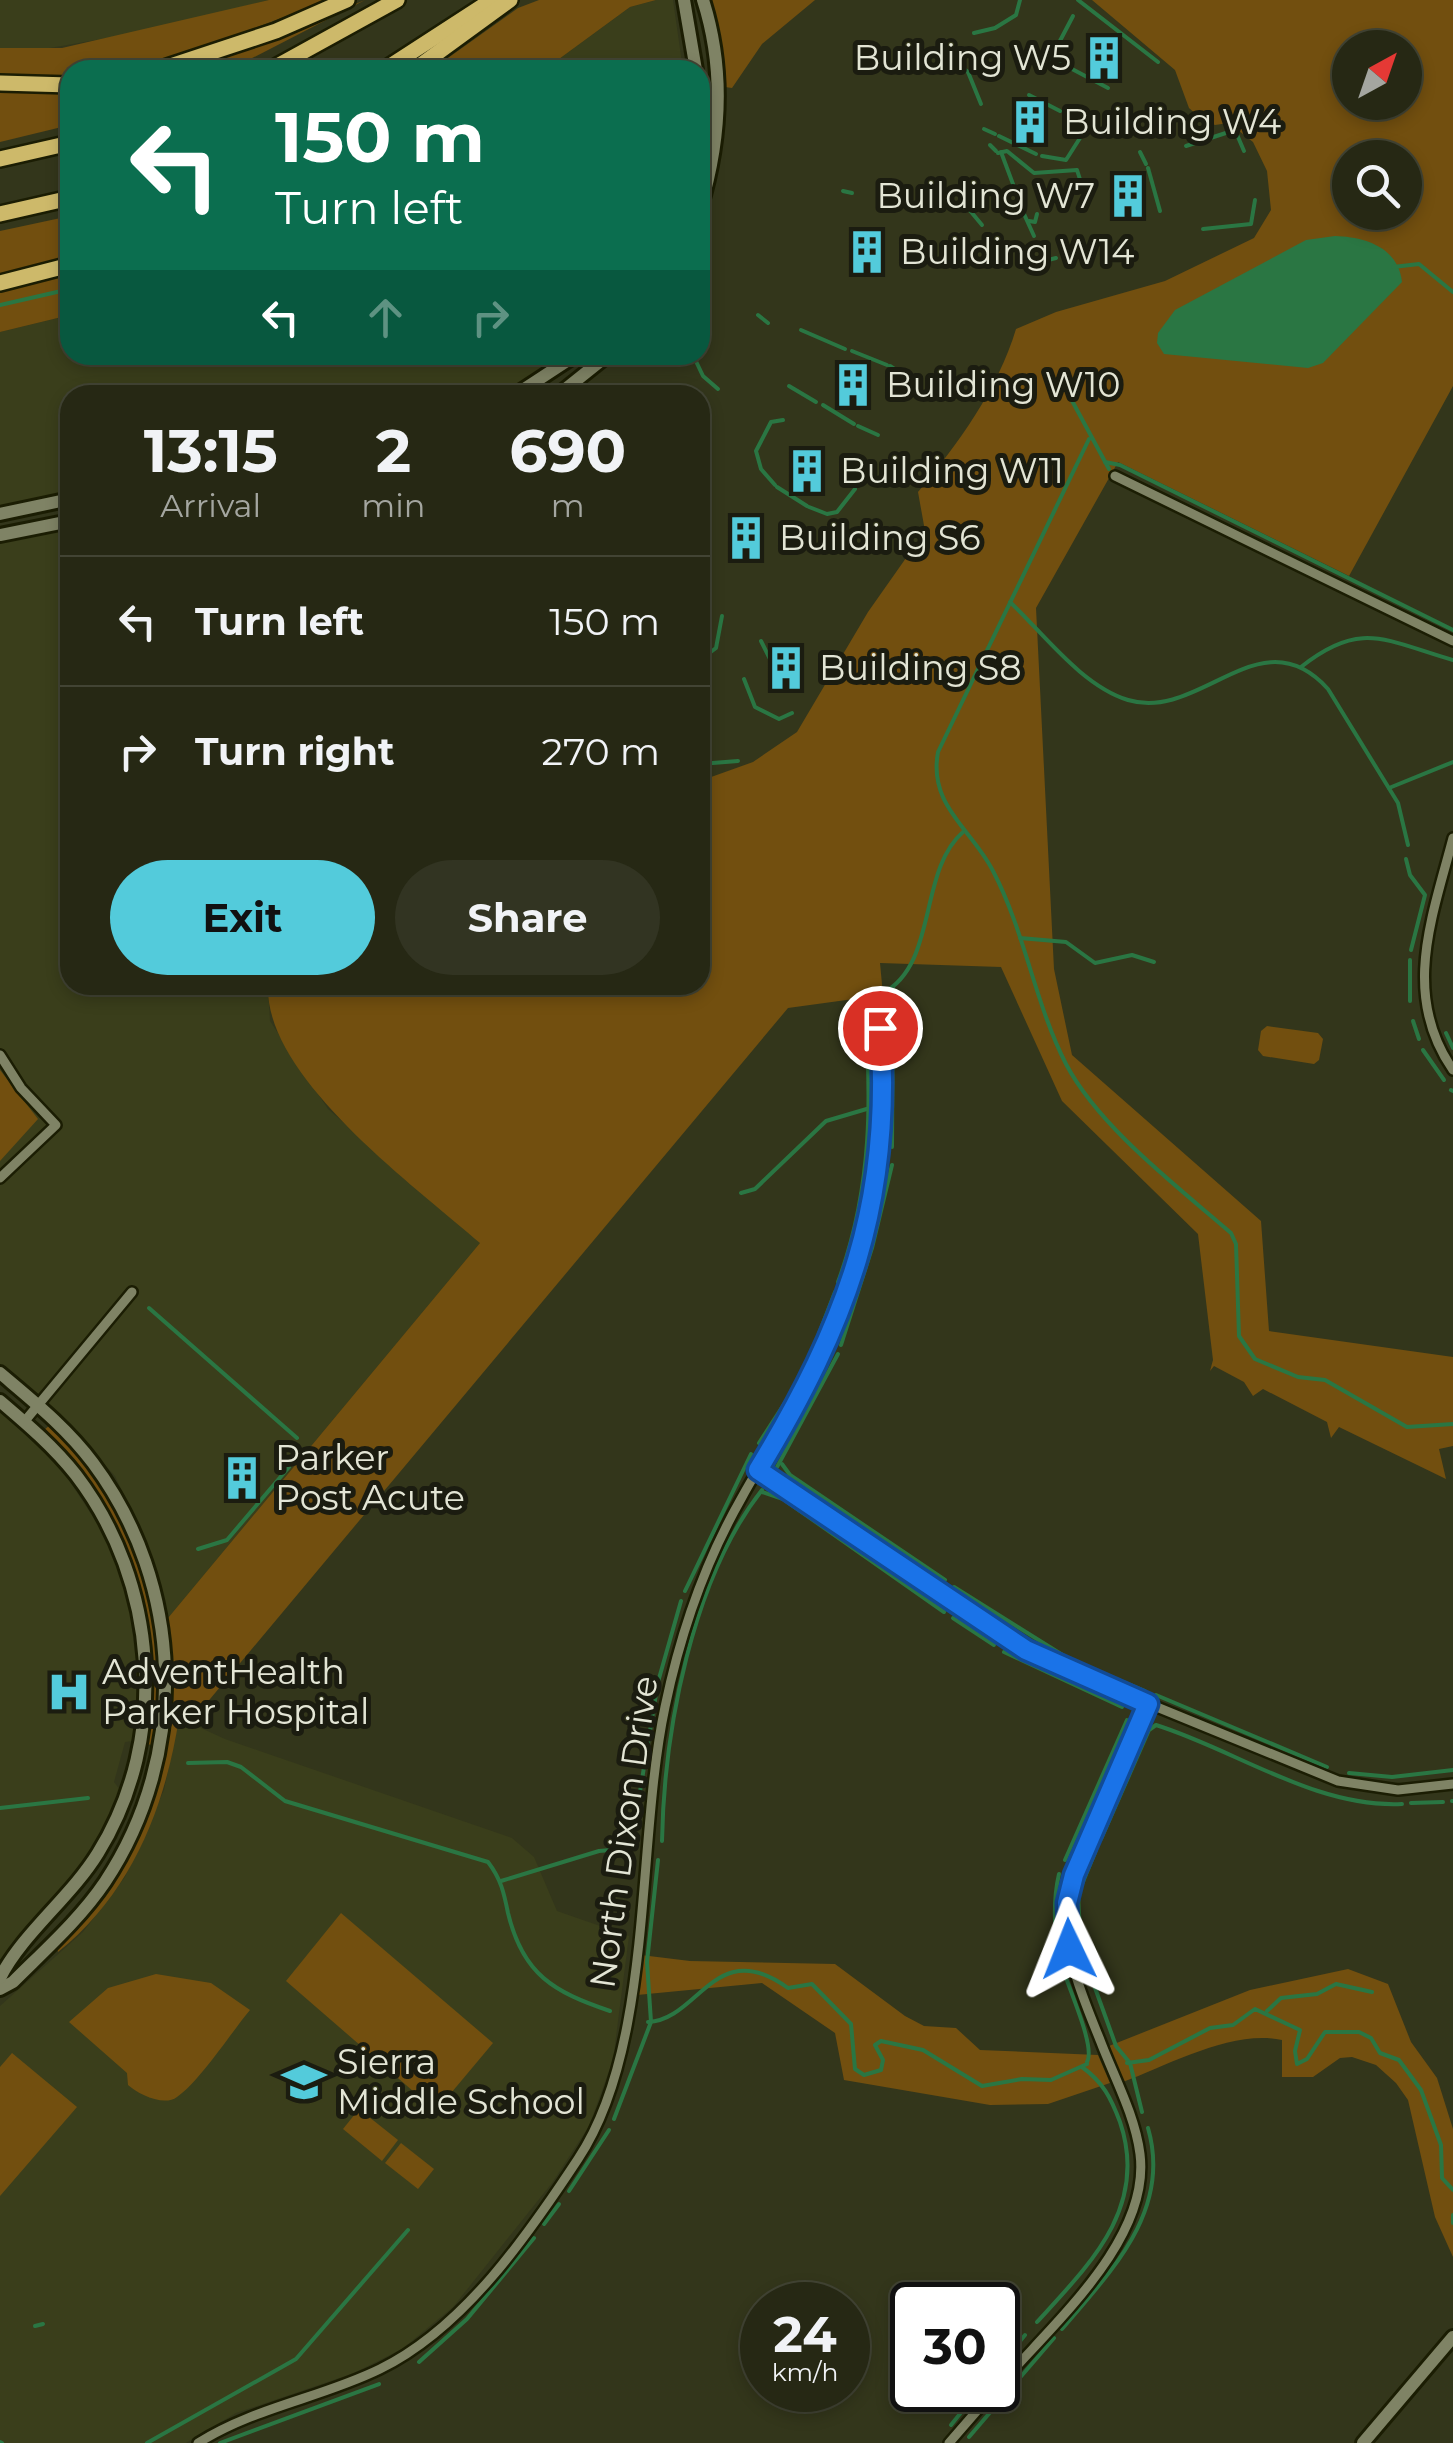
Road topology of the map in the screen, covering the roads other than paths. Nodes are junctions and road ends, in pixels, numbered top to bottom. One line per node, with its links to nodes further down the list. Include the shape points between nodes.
1 (347, 0): 7 (highway)
2 (397, 0): 8 (highway)
3 (492, 0): 9 (highway)
4 (510, 0): 10 (highway)
5 (684, 0): 11 (main road)
6 (703, 0): 16 (main road, via 718,97)
7 (188, 60)
8 (288, 60)
9 (399, 60)
10 (428, 60)
11 (694, 60)
12 (0, 82): 13 (highway)
13 (60, 85)
14 (60, 145): 15 (highway)
15 (0, 159)
16 (710, 167)
17 (60, 200): 18 (highway)
18 (0, 214)
19 (60, 268): 20 (highway)
20 (0, 284)
21 (561, 365): 23 (main road)
22 (596, 365): 24 (main road)
23 (531, 385)
24 (570, 385)
25 (1115, 476): 30 (street)
26 (60, 501): 27 (main road)
27 (0, 514)
28 (60, 523): 29 (main road)
29 (0, 535)
30 (1453, 641)
31 (1453, 838): 34 (street, via 1422,984 1428,1024)
32 (877, 998): 41 (street, North Dixon Drive, via 884,1118 866,1229 822,1358)
33 (0, 1054): 35 (street, via 56,1125)
34 (1453, 1070)
35 (0, 1178)
36 (132, 1292): 39 (street)
37 (0, 1374): 39 (main road)
38 (0, 1401): 40 (main road)
39 (38, 1406): 40 (street); 45 (main road, via 90,1460 136,1536 162,1625 166,1704 149,1790 117,1862 70,1924)
40 (24, 1422): 44 (main road, via 73,1472 114,1538 140,1620 145,1693 135,1765 105,1840)
41 (758, 1470): 42 (street, via 1026,1650); 49 (street, North Dixon Drive, via 712,1554 677,1654 656,1754 624,2038 591,2138 494,2270 418,2346 380,2369 254,2414)
42 (1148, 1704): 43 (street, via 1348,1784 1392,1790); 47 (street, via 1076,1868 1066,1913 1074,1972 1138,2141 1138,2194 1108,2258)
43 (1453, 1784)
44 (0, 1978)
45 (0, 1989)
46 (1453, 2337): 51 (main road)
47 (1020, 2360)
48 (975, 2412): 50 (street)
49 (198, 2443)
50 (948, 2443)
51 (1363, 2443)

